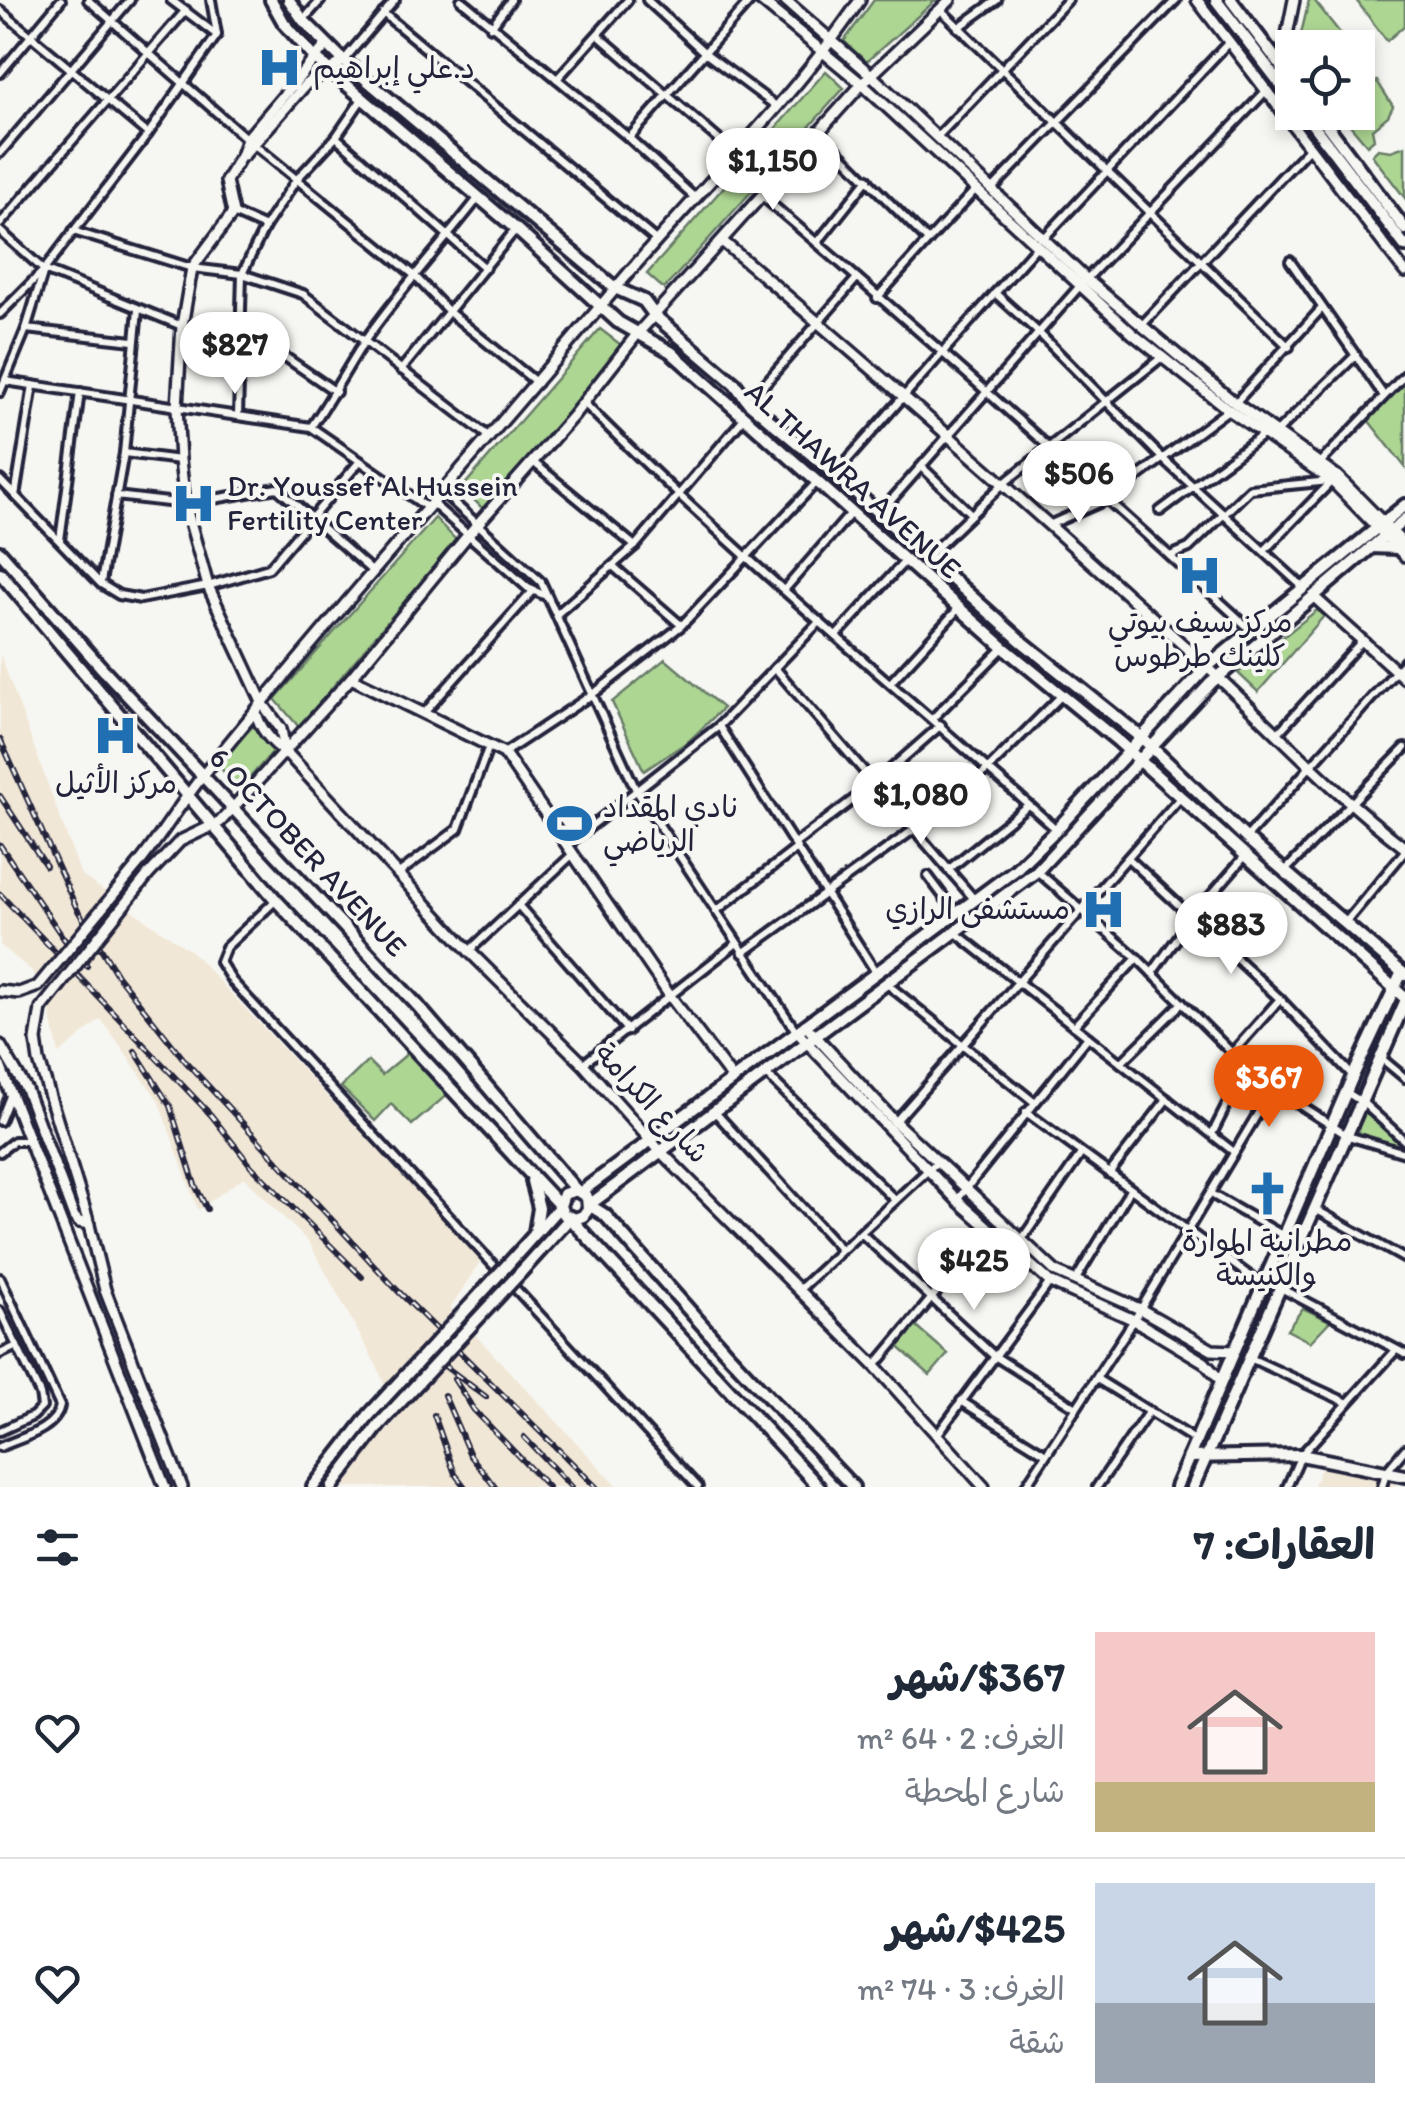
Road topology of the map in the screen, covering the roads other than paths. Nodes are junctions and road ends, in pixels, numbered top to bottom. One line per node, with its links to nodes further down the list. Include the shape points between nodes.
1 (61, 0): 37 (street)
2 (88, 0): 31 (street)
3 (130, 0): 31 (street)
4 (171, 0): 28 (street)
5 (211, 0): 35 (street)
6 (271, 0): 45 (main road, AL THAWRA AVENUE)
7 (288, 0): 30 (main road, AL THAWRA AVENUE)
8 (321, 0): 30 (street)
9 (394, 0): 29 (street)
10 (461, 0): 32 (street)
11 (511, 0): 32 (street)
12 (628, 0): 36 (street)
13 (647, 0): 43 (street)
14 (751, 0): 43 (street)
15 (760, 0): 41 (street)
16 (785, 0): 38 (street)
17 (860, 0): 38 (street)
18 (950, 0): 26 (street)
19 (997, 0): 33 (street)
20 (1068, 0): 49 (street)
21 (1176, 0): 61 (street)
22 (1196, 0): 39 (street)
23 (1216, 0): 52 (main road)
24 (1231, 0): 44 (main road)
25 (1294, 0): 34 (street)
26 (940, 9): 33 (street); 51 (street)
27 (0, 10): 37 (street)
28 (186, 10): 35 (street); 42 (street)
29 (383, 13): 46 (street); 89 (street)
30 (303, 20): 40 (main road, AL THAWRA AVENUE)
31 (112, 21): 42 (street); 48 (street)
32 (492, 27): 53 (street)
33 (958, 28): 49 (street)
34 (1288, 30)
35 (217, 35): 55 (street)
36 (598, 36): 53 (street); 57 (street)
37 (30, 37): 48 (street); 50 (street)
38 (832, 40): 41 (street); 51 (street)
39 (1229, 42): 56 (street); 73 (street)
40 (327, 44): 45 (street); 46 (main road, AL THAWRA AVENUE)
41 (823, 53): 54 (street); 60 (street)
42 (146, 54): 55 (street); 59 (street)
43 (705, 54): 57 (street); 60 (street)
44 (1275, 57)
45 (314, 58): 47 (main road, AL THAWRA AVENUE); 69 (street)
46 (344, 61): 47 (street); 105 (main road, AL THAWRA AVENUE)
47 (328, 68): 58 (main road, AL THAWRA AVENUE); 69 (street)
48 (70, 70): 59 (street); 71 (street)
49 (1001, 71): 61 (street); 67 (street)
50 (0, 73)
51 (871, 75): 54 (street); 67 (street)
52 (1275, 77)
53 (557, 79): 68 (street)
54 (862, 84): 64 (street); 76 (street)
55 (182, 85): 65 (street); 69 (street)
56 (1266, 91): 70 (street); 81 (street)
57 (667, 94): 68 (street); 72 (street)
58 (363, 98): 66 (street); 79 (main road, AL THAWRA AVENUE)
59 (108, 102): 65 (street); 84 (street)
60 (776, 106): 72 (street)
61 (1056, 123): 73 (street); 77 (street)
62 (1317, 130): 94 (main road)
63 (1331, 130): 86 (main road)
64 (819, 132): 74 (street); 78 (street)
65 (148, 134): 87 (street)
66 (336, 137): 75 (street); 88 (street)
67 (937, 137): 77 (street)
68 (629, 138): 80 (street)
69 (250, 142): 75 (street); 82 (street, via 226,181)
70 (1309, 148): 96 (street); 100 (street)
71 (0, 153)
72 (734, 154): 80 (street)
73 (1106, 171): 81 (street); 93 (street)
74 (868, 178): 91 (street); 92 (street)
75 (296, 180): 83 (street); 102 (street)
76 (976, 189): 91 (street); 93 (street)
77 (991, 190): 93 (street)
78 (762, 196): 90 (street); 92 (street)
79 (479, 197): 85 (main road, AL THAWRA AVENUE); 88 (street)
80 (695, 198): 89 (street)
81 (1150, 212): 96 (street); 104 (street)
82 (232, 213): 83 (street); 97 (street)
83 (265, 227): 101 (street)
84 (0, 228): 99 (street)
85 (516, 229): 98 (street); 108 (main road, AL THAWRA AVENUE)
86 (1405, 229)
87 (74, 232): 97 (street); 99 (street)
88 (448, 236): 98 (street); 102 (street)
89 (657, 241): 105 (street)
90 (722, 241): 113 (street); 114 (street)
91 (928, 241): 107 (street)
92 (817, 242): 103 (street)
93 (1040, 243): 104 (street); 106 (street)
94 (1405, 246)
95 (1290, 260): 109 (street)
96 (1201, 262): 116 (street); 123 (street)
97 (192, 268): 101 (street); 115 (street, شارع الكرامة)
98 (485, 268): 111 (street)
99 (44, 270): 110 (street); 112 (street); 117 (street)
100 (1405, 272)
101 (242, 274): 121 (street, via 303,294); 122 (street)
102 (414, 275): 111 (street); 121 (street)
103 (856, 278): 107 (street); 114 (street)
104 (1082, 283): 116 (street); 118 (street); 126 (street)
105 (615, 288): 108 (street); 113 (main road, AL THAWRA AVENUE, via 639,297)
106 (995, 293): 118 (street); 124 (street)
107 (878, 298): 124 (street)
108 (602, 304): 119 (main road, AL THAWRA AVENUE); 130 (street)
109 (1322, 308): 123 (street); 125 (street)
110 (138, 310): 115 (street); 120 (street)
111 (449, 312): 127 (street); 130 (street)
112 (0, 314)
113 (655, 316): 119 (street); 139 (main road, AL THAWRA AVENUE)
114 (818, 322): 137 (street); 139 (street)
115 (182, 326): 142 (street, شارع الكرامة)
116 (1140, 327): 143 (street)
117 (26, 329): 120 (street); 129 (street)
118 (1038, 332): 135 (street); 140 (street)
119 (638, 334): 141 (street); 145 (main road, AL THAWRA AVENUE, via 672,352)
120 (133, 341): 138 (street)
121 (364, 344): 127 (street); 134 (street)
122 (240, 347): 134 (street, via 275,350); 144 (street)
123 (1289, 347): 143 (street)
124 (941, 354): 135 (street); 137 (street)
125 (1356, 355): 136 (street); 147 (street)
126 (1162, 357): 140 (street); 143 (street)
127 (402, 370): 149 (street)
128 (1405, 375): 136 (street)
129 (5, 381): 131 (street); 132 (street)
130 (538, 383): 149 (street)
131 (34, 385): 133 (street); 166 (street)
132 (0, 392)
133 (80, 392): 138 (street); 184 (street)
134 (336, 392): 146 (street)
135 (986, 393): 150 (street); 151 (street)
136 (1384, 396): 158 (street)
137 (902, 397): 150 (street); 159 (street)
138 (129, 400): 142 (street); 152 (street)
139 (748, 403): 159 (main road, AL THAWRA AVENUE)
140 (1106, 403): 151 (street); 153 (street)
141 (584, 404): 156 (street); 168 (street)
142 (177, 407): 144 (street); 154 (street, شارع الكرامة)
143 (1232, 407): 147 (street); 148 (street); 153 (street)
144 (238, 416): 146 (street)
145 (745, 417): 162 (main road, AL THAWRA AVENUE); 168 (street)
146 (311, 427): 155 (street)
147 (1277, 432): 158 (street)
148 (1264, 433): 158 (street); 164 (street)
149 (488, 436): 165 (street)
150 (948, 437): 157 (street); 163 (street)
151 (1050, 446): 163 (street); 169 (street)
152 (124, 452): 154 (street); 167 (street)
153 (1162, 458): 164 (street); 169 (street)
154 (180, 460): 170 (street, شارع الكرامة)
155 (360, 461): 172 (street); 178 (street)
156 (533, 462): 180 (street); 185 (street)
157 (922, 466): 175 (street); 176 (street)
158 (1317, 466): 161 (street); 182 (street, via 1347,484)
159 (835, 474): 176 (main road, AL THAWRA AVENUE)
160 (0, 480): 166 (street)
161 (1332, 481): 177 (street, via 1250,489); 182 (street); 188 (street)
162 (817, 482): 174 (main road, AL THAWRA AVENUE); 190 (street)
163 (1003, 484): 175 (street); 181 (street)
164 (1193, 486): 173 (street); 177 (street)
165 (442, 492): 172 (street); 180 (street)
166 (15, 496): 184 (street)
167 (116, 496): 170 (street); 197 (street)
168 (677, 497): 185 (street); 190 (street)
169 (1108, 499): 181 (street); 191 (street)
170 (186, 504): 178 (street, via 276,488); 198 (street, شارع الكرامة)
171 (1405, 505): 182 (main road)
172 (430, 506): 183 (street); 195 (street)
173 (1160, 511)
174 (852, 512): 193 (main road, AL THAWRA AVENUE); 199 (street)
175 (970, 513): 192 (street)
176 (880, 514): 192 (main road, AL THAWRA AVENUE)
177 (1224, 514): 188 (street); 191 (street)
178 (314, 519): 195 (street); 198 (street, via 270,568)
179 (1405, 519): 182 (main road)
180 (478, 524): 183 (street); 202 (street, via 538,578)
181 (1049, 525): 212 (street)
182 (1385, 529): 186 (main road); 187 (street); 201 (main road)
183 (468, 535): 200 (street); 215 (street)
184 (60, 540): 197 (street)
185 (635, 546): 194 (street)
186 (1370, 548): 187 (main road); 201 (main road)
187 (1402, 550)
188 (1264, 551): 201 (street)
189 (0, 552): 237 (main road, 6 OCTOBER AVENUE)
190 (746, 554): 199 (street); 206 (street)
191 (1170, 556): 207 (street)
192 (927, 557): 227 (main road, AL THAWRA AVENUE)
193 (905, 560): 203 (main road, AL THAWRA AVENUE); 208 (street)
194 (614, 567): 204 (street); 206 (street)
195 (373, 572): 221 (street)
196 (0, 573): 240 (main road, 6 OCTOBER AVENUE)
197 (101, 584): 198 (street, via 141,598)
198 (208, 586): 221 (street, شارع الكرامة)
199 (785, 589): 205 (street)
200 (533, 591): 202 (street); 222 (street)
201 (1310, 593): 207 (main road); 209 (street); 216 (main road)
202 (546, 596): 204 (street)
203 (959, 608): 210 (main road, AL THAWRA AVENUE); 218 (street)
204 (557, 614): 219 (street)
205 (821, 621): 208 (street); 213 (street)
206 (681, 626): 219 (street)
207 (1252, 630): 212 (main road)
208 (837, 635): 218 (street)
209 (1362, 640): 214 (street); 226 (street)
210 (1004, 647): 220 (main road, AL THAWRA AVENUE); 223 (street)
211 (1405, 660): 214 (street)
212 (1207, 667): 216 (street); 227 (main road)
213 (775, 668): 224 (street); 238 (street)
214 (1395, 670): 217 (street); 235 (street)
215 (351, 678): 222 (street); 232 (street)
216 (1217, 678): 226 (street); 229 (main road)
217 (1405, 679)
218 (891, 682): 223 (street)
219 (593, 694): 233 (street); 239 (street)
220 (1061, 696): 231 (main road, AL THAWRA AVENUE); 236 (street)
221 (259, 708): 232 (street, شارع الكرامة, via 262,728); 237 (street)
222 (425, 712): 228 (street)
223 (932, 718): 225 (street)
224 (718, 726): 239 (street); 249 (street)
225 (942, 726): 236 (street); 238 (street)
226 (1277, 734): 235 (street)
227 (1141, 737): 229 (main road, AL THAWRA AVENUE); 231 (main road)
228 (489, 746): 233 (street); 257 (street, via 458,828)
229 (1154, 748): 234 (main road); 248 (main road, AL THAWRA AVENUE)
230 (1405, 748): 242 (street)
231 (1128, 750): 234 (main road, AL THAWRA AVENUE); 247 (main road)
232 (286, 751): 244 (street); 257 (street, شارع الكرامة)
233 (504, 753): 250 (street)
234 (1140, 762): 241 (main road, AL THAWRA AVENUE); 255 (main road)
235 (1311, 767): 242 (street); 248 (street)
236 (988, 768): 243 (street); 246 (street)
237 (202, 776): 240 (street); 244 (main road, 6 OCTOBER AVENUE)
238 (875, 783): 246 (street); 249 (street)
239 (636, 790): 250 (street); 263 (street)
240 (187, 796): 245 (main road, 6 OCTOBER AVENUE); 279 (street, bridge, via 38,986)
241 (1180, 798): 252 (main road, AL THAWRA AVENUE); 253 (street)
242 (1350, 804): 251 (street); 256 (street)
243 (1028, 805): 247 (street); 254 (street)
244 (234, 808): 245 (street); 328 (main road, 6 OCTOBER AVENUE)
245 (212, 826): 261 (main road, 6 OCTOBER AVENUE); 336 (street, bridge, via 180,841 148,874 41,1009 39,1061)
246 (913, 830): 254 (street); 259 (street)
247 (1056, 830): 260 (main road)
248 (1246, 838): 256 (main road, AL THAWRA AVENUE)
249 (796, 846): 259 (street); 263 (street)
250 (570, 849): 262 (street); 280 (street)
251 (1405, 850): 267 (street)
252 (1246, 854): 266 (street); 278 (main road, AL THAWRA AVENUE)
253 (1128, 858): 264 (street); 266 (street)
254 (948, 870): 260 (street)
255 (1037, 871): 264 (street); 268 (main road)
256 (1285, 871): 267 (main road, AL THAWRA AVENUE)
257 (399, 873): 270 (street, شارع الكرامة)
258 (928, 876): 265 (street)
259 (827, 894): 271 (street); 274 (street)
260 (974, 899): 265 (main road)
261 (276, 900): 325 (main road, 6 OCTOBER AVENUE); 386 (street, via 226,946 220,962 232,980)
262 (518, 905): 270 (street); 286 (street)
263 (716, 911): 269 (street)
264 (1080, 912): 272 (street); 276 (street)
265 (956, 913): 274 (main road)
266 (1194, 916): 273 (street); 281 (street)
267 (1346, 923): 275 (main road, AL THAWRA AVENUE)
268 (956, 934): 276 (street); 277 (main road)
269 (737, 943): 271 (street); 280 (street)
270 (469, 950): 294 (street, شارع الكرامة)
271 (743, 953): 285 (street)
272 (1138, 958): 273 (street); 284 (street)
273 (1152, 973): 283 (street)
274 (877, 974): 285 (main road)
275 (1403, 974): 278 (main road)
276 (1019, 983): 284 (street); 290 (street)
277 (887, 984): 288 (main road); 290 (street)
278 (1394, 989): 282 (main road, AL THAWRA AVENUE); 298 (main road)
279 (0, 990)
280 (670, 996): 286 (street); 299 (street)
281 (1280, 998): 291 (street); 298 (street)
282 (1405, 1000): 292 (main road)
283 (1182, 1003): 291 (street); 293 (street)
284 (1074, 1026): 287 (street)
285 (800, 1028): 288 (street); 299 (main road)
286 (628, 1031): 294 (street)
287 (1088, 1037): 293 (street); 305 (street)
288 (811, 1040): 297 (main road); 310 (street); 323 (street)
289 (0, 1045): 336 (street, via 26,1089 74,1217)
290 (964, 1046): 305 (street); 310 (street)
291 (1232, 1052): 296 (street)
292 (1381, 1058): 300 (street); 306 (main road)
293 (1120, 1063): 304 (street)
294 (583, 1064): 314 (street, شارع الكرامة)
295 (0, 1066): 302 (street)
296 (1246, 1066): 301 (street); 312 (street)
297 (765, 1073): 307 (main road); 330 (street)
298 (1353, 1076): 303 (main road)
299 (732, 1078): 314 (main road)
300 (1405, 1078)
301 (1272, 1088): 311 (street); 319 (street)
302 (11, 1090): 309 (street); 315 (street)
303 (1346, 1092): 306 (street); 311 (main road)
304 (1167, 1099): 312 (street); 324 (street)
305 (1034, 1102): 308 (street)
306 (1362, 1102): 313 (main road); 316 (street)
307 (714, 1111): 317 (main road); 344 (street)
308 (1026, 1112): 320 (street); 326 (street)
309 (1, 1118)
310 (895, 1122): 322 (street)
311 (1333, 1126): 313 (street); 340 (main road)
312 (1212, 1134): 319 (street)
313 (1348, 1136): 321 (street); 334 (main road)
314 (650, 1138): 317 (street, شارع الكرامة); 328 (main road)
315 (31, 1141): 318 (street, via 14,1141); 339 (street)
316 (1405, 1141)
317 (660, 1151): 332 (main road); 351 (street, شارع الكرامة)
318 (0, 1152)
319 (1234, 1152): 329 (street)
320 (1082, 1154): 324 (street); 343 (street)
321 (1405, 1154)
322 (938, 1161): 323 (street); 326 (street)
323 (928, 1169): 330 (street); 331 (street)
324 (1109, 1174): 327 (street)
325 (530, 1175): 333 (main road, 6 OCTOBER AVENUE); 341 (main road, via 539,1208)
326 (966, 1190): 331 (street); 343 (street)
327 (1130, 1190): 337 (street); 348 (street)
328 (578, 1191): 332 (main road); 333 (main road, via 564,1194)
329 (1211, 1194): 337 (street); 340 (street)
330 (895, 1200): 338 (street)
331 (957, 1200): 347 (street)
332 (589, 1204): 335 (main road, via 583,1216); 388 (main road)
333 (560, 1206): 335 (main road); 341 (main road)
334 (1315, 1210): 345 (street); 350 (main road)
335 (570, 1218): 385 (main road, bridge, via 380,1424); 387 (main road)
336 (89, 1225): 339 (street); 383 (street, via 105,1290)
337 (1186, 1231): 349 (street); 353 (street)
338 (862, 1234): 344 (street); 352 (street)
339 (68, 1235): 382 (street)
340 (1285, 1236): 349 (main road)
341 (532, 1240): 384 (main road, bridge, via 369,1415)
342 (980, 1240): 352 (street)
343 (1020, 1242): 348 (street)
344 (842, 1250): 351 (street)
345 (1405, 1259)
346 (0, 1278): 370 (street, via 56,1397)
347 (1050, 1282): 355 (street); 360 (street)
348 (1075, 1282): 353 (street)
349 (1262, 1285): 357 (main road)
350 (1282, 1288): 358 (street); 361 (main road)
351 (800, 1289): 362 (street, شارع الكرامة)
352 (931, 1298): 360 (street); 362 (street)
353 (1140, 1309): 355 (street); 357 (street, via 1212,1350)
354 (0, 1311): 356 (street)
355 (1134, 1320): 363 (street); 364 (street, via 1204,1362)
356 (17, 1346): 359 (street); 367 (street)
357 (1234, 1351): 364 (main road)
358 (1401, 1352): 366 (street)
359 (0, 1354)
360 (994, 1355): 365 (street); 368 (street)
361 (1248, 1358): 366 (street); 379 (main road)
362 (875, 1366): 372 (street, شارع الكرامة)
363 (1097, 1378): 368 (street); 369 (street)
364 (1221, 1381): 373 (main road)
365 (961, 1401): 372 (street); 376 (street)
366 (1346, 1402): 377 (street)
367 (42, 1407): 370 (street); 371 (street)
368 (1075, 1407): 376 (street)
369 (1149, 1411): 373 (street); 391 (street)
370 (58, 1415): 374 (street)
371 (0, 1431)
372 (936, 1435): 389 (street, شارع الكرامة)
373 (1195, 1440): 378 (main road)
374 (0, 1447)
375 (1405, 1449): 380 (street)
376 (1046, 1454): 390 (street)
377 (1301, 1455): 379 (main road); 380 (main road); 394 (street)
378 (1189, 1457): 379 (main road); 392 (main road)
379 (1206, 1457): 393 (main road)
380 (1386, 1472): 381 (main road); 395 (street)
381 (1405, 1476)
382 (165, 1487)
383 (182, 1487)
384 (313, 1487)
385 (332, 1487)
386 (698, 1487)
387 (819, 1487)
388 (853, 1487)
389 (984, 1487)
390 (1025, 1487)
391 (1098, 1487)
392 (1176, 1487)
393 (1194, 1487)
394 (1287, 1487)
395 (1382, 1487)

